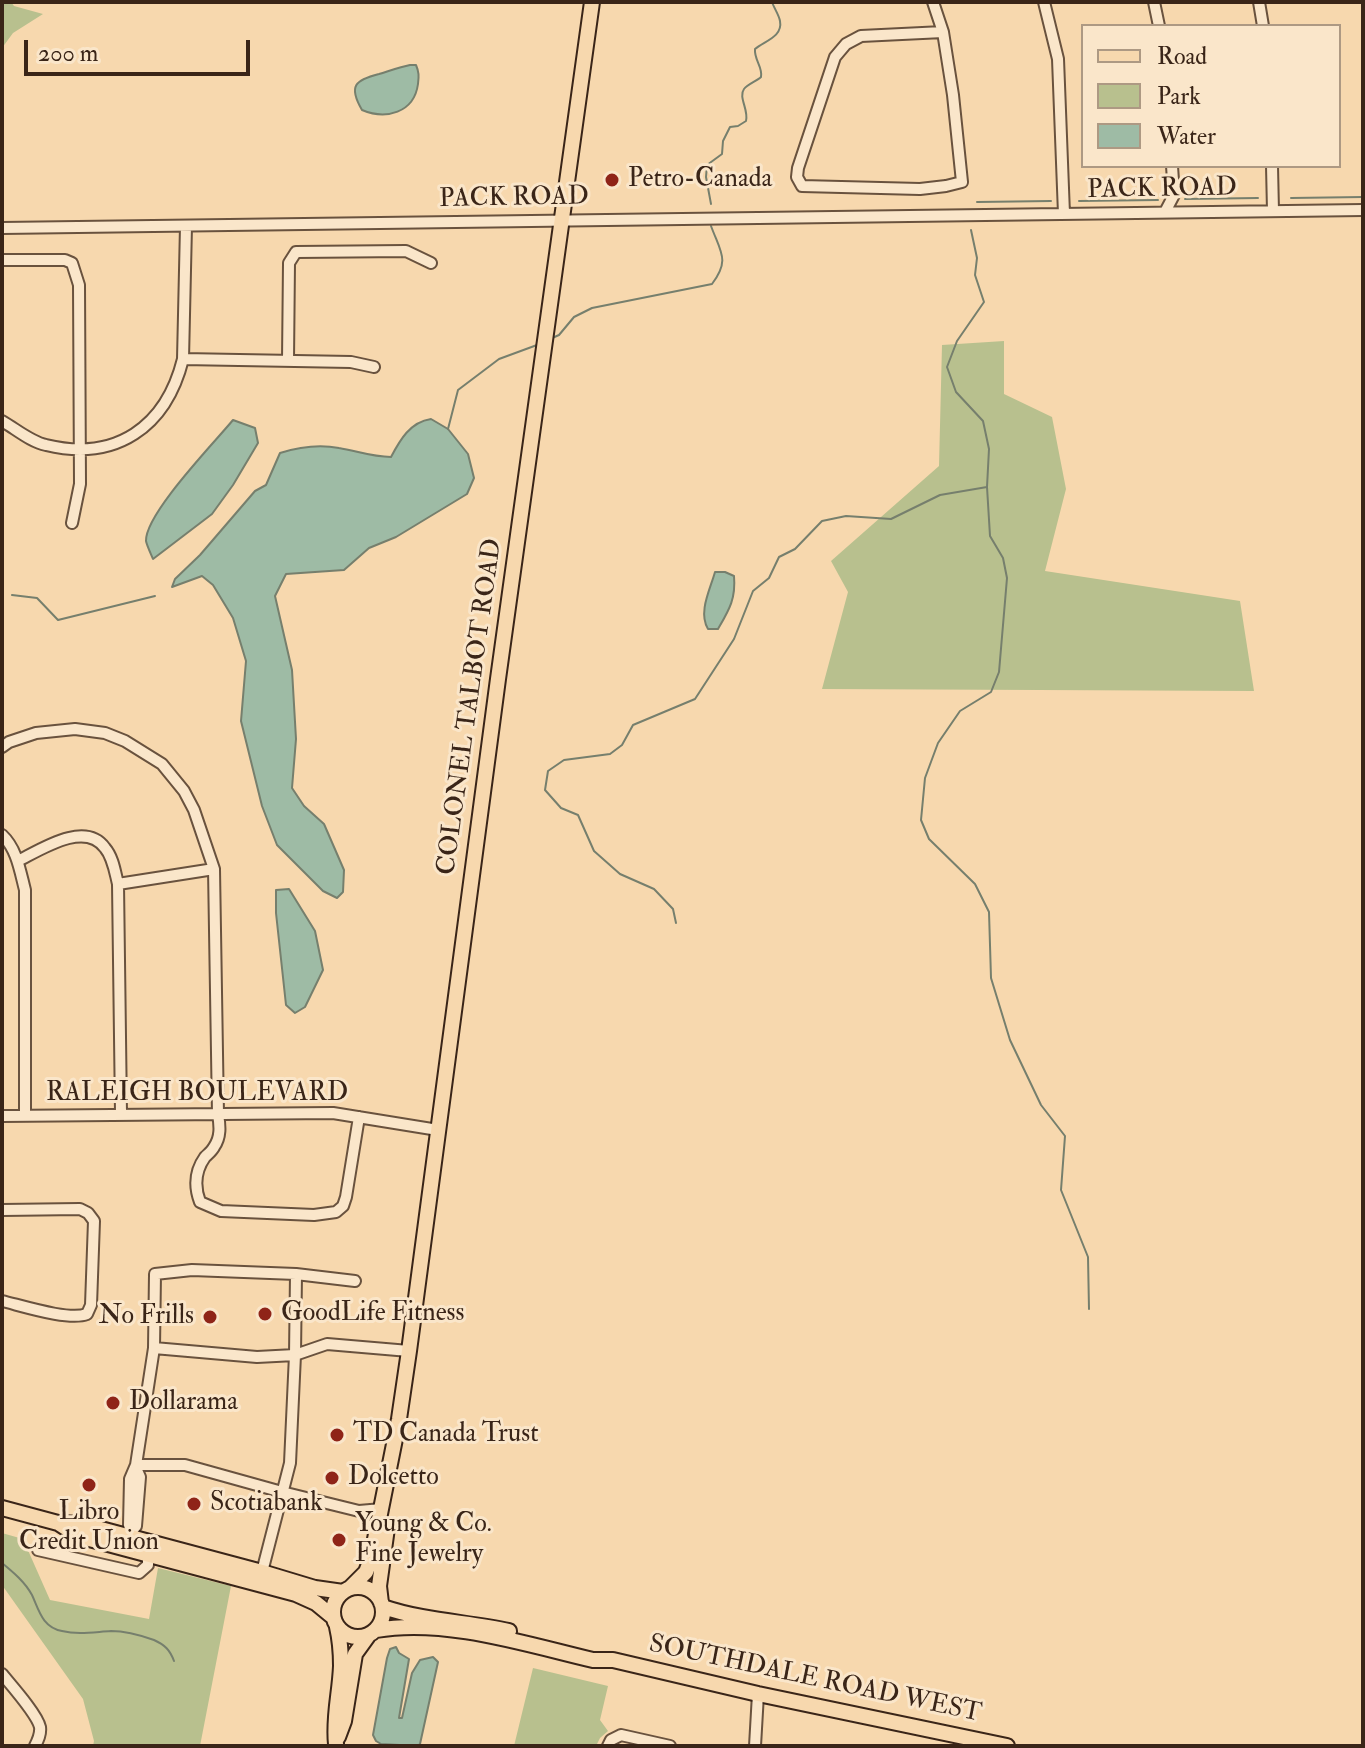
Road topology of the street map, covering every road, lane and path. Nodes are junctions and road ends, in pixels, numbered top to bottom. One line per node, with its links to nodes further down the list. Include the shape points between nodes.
1 (592, 2): 15 (main road, COLONEL TALBOT ROAD)
2 (933, 2): 8 (street)
3 (1044, 2): 14 (street, via 1058,59)
4 (1154, 2): 6 (street)
5 (1259, 2): 7 (street)
6 (1159, 24)
7 (1263, 24)
8 (943, 32): 8 (street, via 962,182 920,189 802,186 798,168 835,57 846,44 861,36)
9 (1172, 168): 13 (street, via 1174,195)
10 (1272, 168): 12 (street)
11 (1363, 210): 12 (street, PACK ROAD)
12 (1273, 211): 13 (street, PACK ROAD)
13 (1165, 212): 14 (street, PACK ROAD)
14 (1064, 214): 15 (street, PACK ROAD)
15 (562, 220): 16 (street, PACK ROAD); 36 (main road, COLONEL TALBOT ROAD)
16 (186, 226): 17 (street, PACK ROAD); 20 (street)
17 (2, 228)
18 (2, 260): 24 (street, via 72,263 79,285)
19 (431, 263): 21 (street, via 406,251 296,252 289,263)
20 (183, 359): 21 (street); 24 (street, via 163,408 147,426 117,443)
21 (288, 360): 22 (street)
22 (374, 367)
23 (2, 421): 24 (street, via 45,445)
24 (79, 449): 25 (street, via 80,484)
25 (72, 523)
26 (2, 747): 29 (street, via 36,733 75,729 125,741 162,764 184,791)
27 (2, 835): 28 (street)
28 (18, 861): 30 (street, via 60,840 88,837 104,845); 33 (street, via 25,890)
29 (214, 869): 30 (street); 32 (street)
30 (118, 884): 31 (street)
31 (121, 1113): 32 (street, RALEIGH BOULEVARD); 33 (street, RALEIGH BOULEVARD)
32 (218, 1114): 35 (street, RALEIGH BOULEVARD); 35 (street, via 218,1138 196,1179 200,1202 221,1211 314,1215 343,1206)
33 (25, 1115): 34 (street, RALEIGH BOULEVARD)
34 (2, 1116)
35 (359, 1117): 36 (street, RALEIGH BOULEVARD)
36 (438, 1130): 42 (main road, COLONEL TALBOT ROAD)
37 (2, 1210): 40 (street, via 80,1209 94,1221 87,1314 63,1315)
38 (296, 1274): 39 (street); 41 (street, via 155,1274); 43 (street)
39 (355, 1281)
40 (2, 1301)
41 (154, 1348): 43 (street, via 244,1357); 45 (street)
42 (409, 1351): 43 (street, via 327,1344); 44 (main road, COLONEL TALBOT ROAD)
43 (295, 1355): 46 (street, via 290,1463)
44 (399, 1419): 48 (main road, COLONEL TALBOT ROAD); 57 (main road, COLONEL TALBOT ROAD, via 398,1471 379,1586)
45 (136, 1467): 46 (street, via 185,1465); 52 (street, via 140,1477)
46 (282, 1492): 49 (street); 55 (street)
47 (2, 1508): 50 (main road)
48 (382, 1509): 49 (street); 51 (main road, COLONEL TALBOT ROAD)
49 (362, 1511): 51 (street)
50 (58, 1523): 52 (main road); 54 (main road, via 78,1536)
51 (377, 1533): 56 (main road, COLONEL TALBOT ROAD, via 366,1572)
52 (132, 1535): 54 (street); 55 (main road)
53 (38, 1550): 54 (street, via 139,1573 148,1565)
54 (148, 1555): 58 (main road, via 296,1594 316,1603)
55 (262, 1572): 56 (main road, via 315,1588)
56 (346, 1590): 57 (main road, via 366,1588); 58 (main road, via 333,1605)
57 (382, 1605): 59 (main road, via 383,1616); 60 (main road, SOUTHDALE ROAD WEST)
58 (335, 1622): 59 (main road, via 350,1637); 63 (main road, via 341,1667)
59 (372, 1633): 60 (main road, SOUTHDALE ROAD WEST, via 398,1626 433,1628); 63 (main road, via 355,1654)
60 (613, 1660): 62 (main road, SOUTHDALE ROAD WEST)
61 (2, 1674): 64 (street, via 35,1716 40,1737)
62 (758, 1694): 67 (street); 68 (main road, SOUTHDALE ROAD WEST)
63 (336, 1745)
64 (35, 1746)
65 (608, 1746): 66 (street, via 621,1735)
66 (670, 1746)
67 (755, 1746)
68 (1007, 1746)

